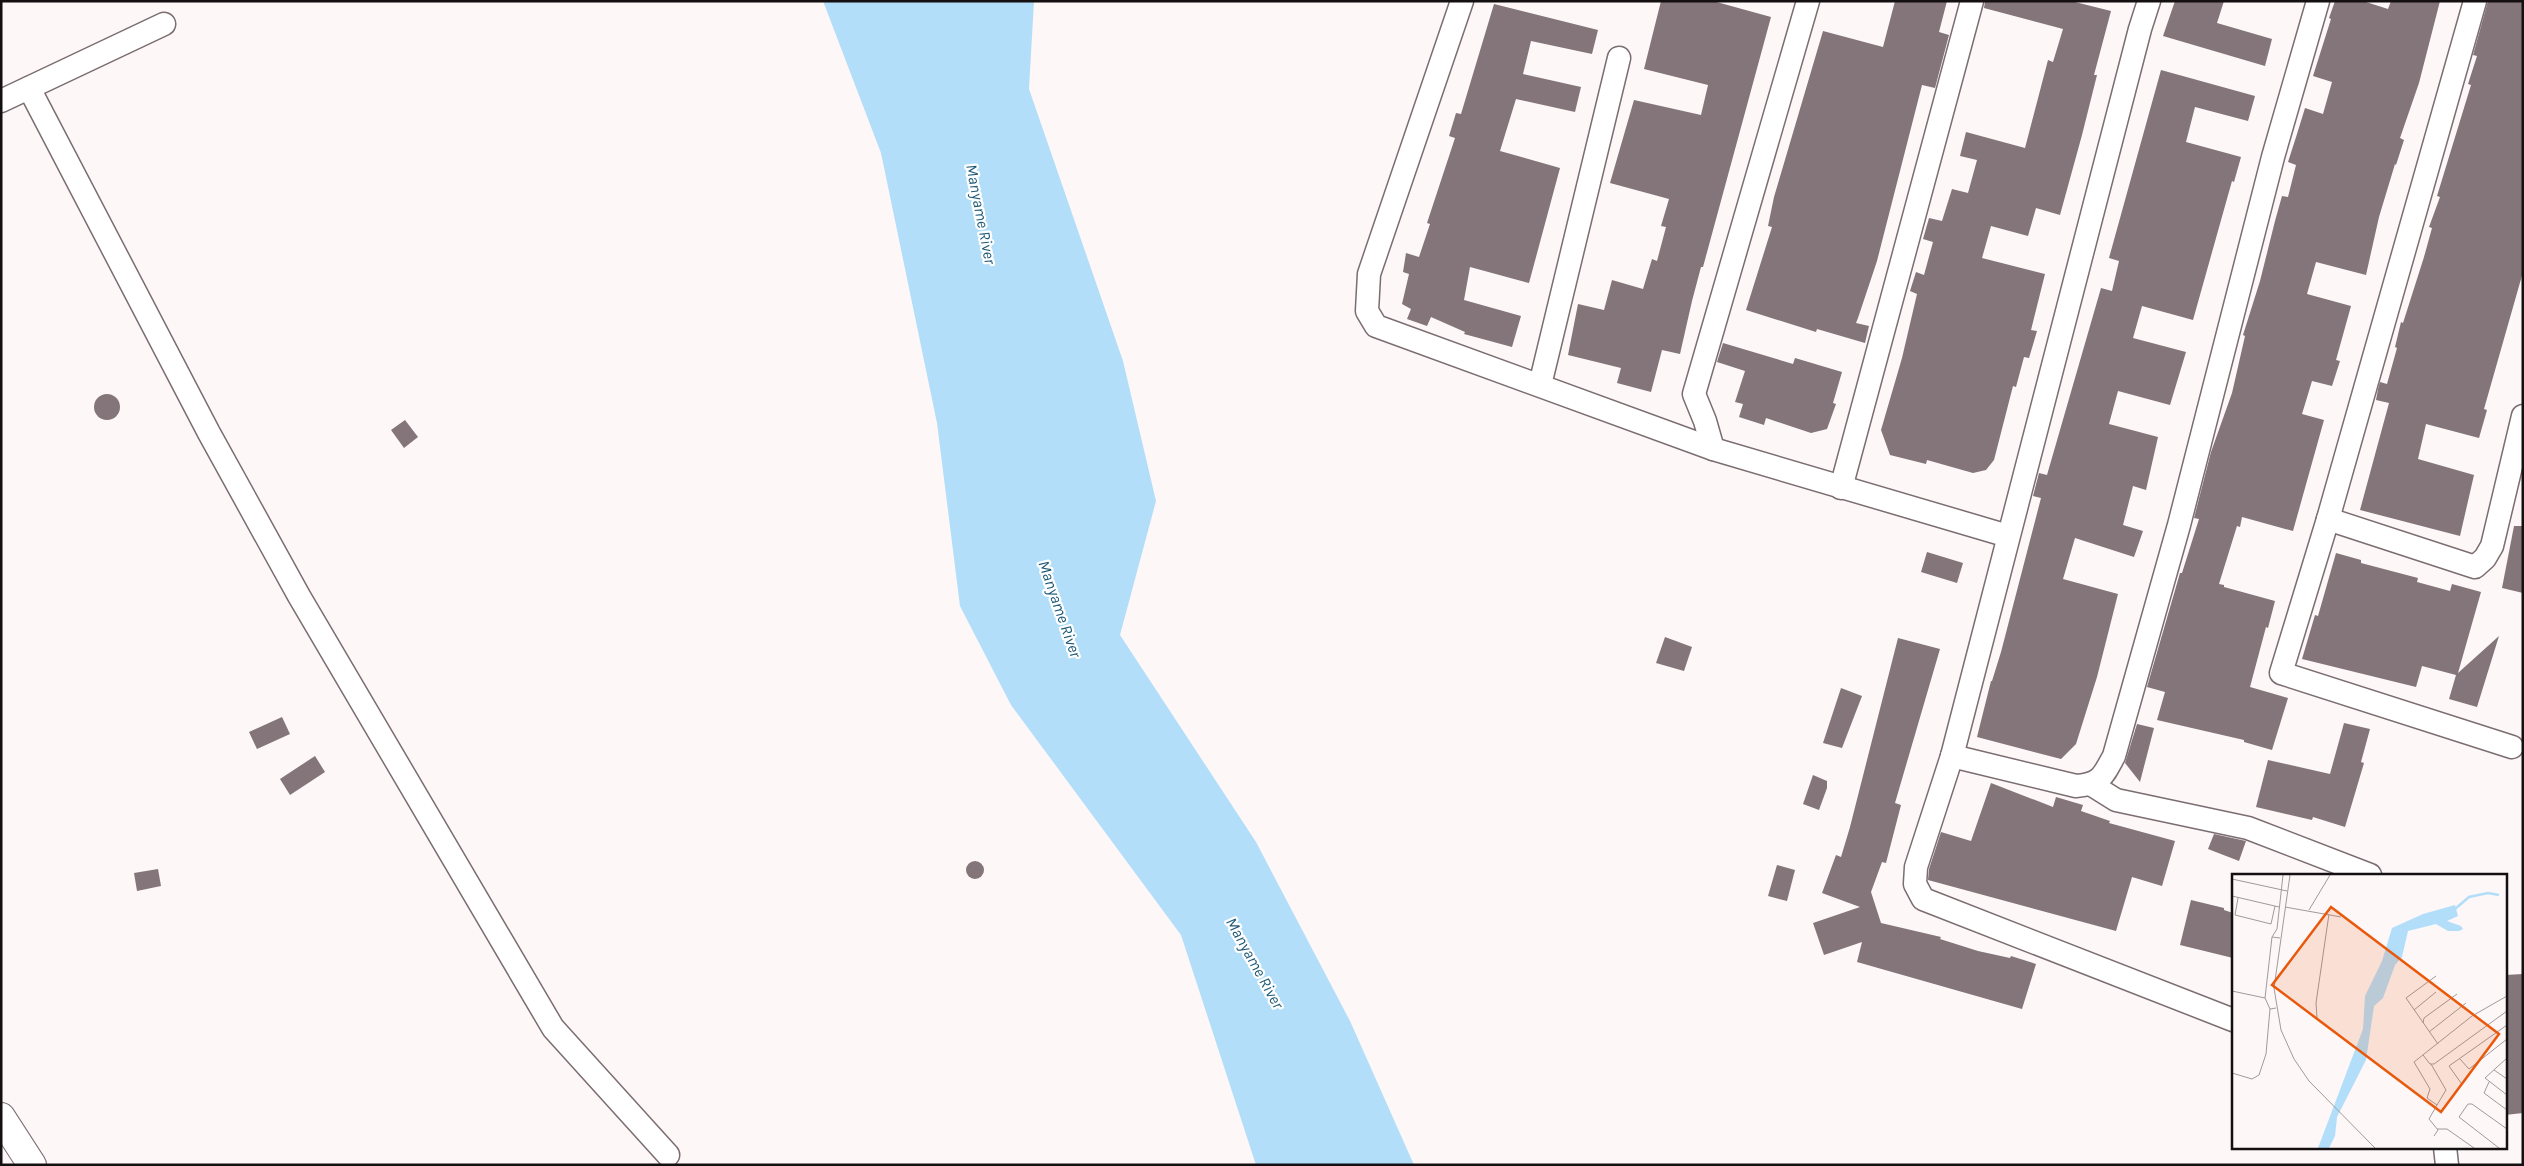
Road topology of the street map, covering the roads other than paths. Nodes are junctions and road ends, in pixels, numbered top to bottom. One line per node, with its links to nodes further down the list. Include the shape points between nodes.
1 (1462, 1): 11 (street, via 1369,274 1367,311 1376,326)
2 (1808, 1): 13 (street, via 1694,394 1706,421)
3 (1972, 1): 14 (street)
4 (2149, 1): 16 (street)
5 (2318, 1): 19 (street, via 2273,157 2179,525 2114,756 2104,775)
6 (2475, 1): 15 (street)
7 (164, 24): 9 (street)
8 (1619, 58): 11 (street)
9 (29, 88): 10 (street); 24 (street, via 209,433 299,596 553,1028)
10 (1, 101)
11 (1540, 385): 13 (street)
12 (2523, 416): 15 (street, via 2492,546 2475,566)
13 (1713, 449): 14 (street)
14 (1841, 488): 16 (street)
15 (2328, 518): 17 (street, via 2281,673)
16 (2008, 536): 18 (street)
17 (2512, 747)
18 (1952, 756): 19 (street, via 2076,786); 21 (street, via 1916,867 1915,884 1923,899)
19 (2092, 785): 20 (street, via 2116,800 2248,828)
20 (2367, 874)
21 (2232, 1020)
22 (1, 1117): 25 (main road)
23 (2445, 1148): 26 (street)
24 (668, 1156)
25 (32, 1165)
26 (2447, 1165)

